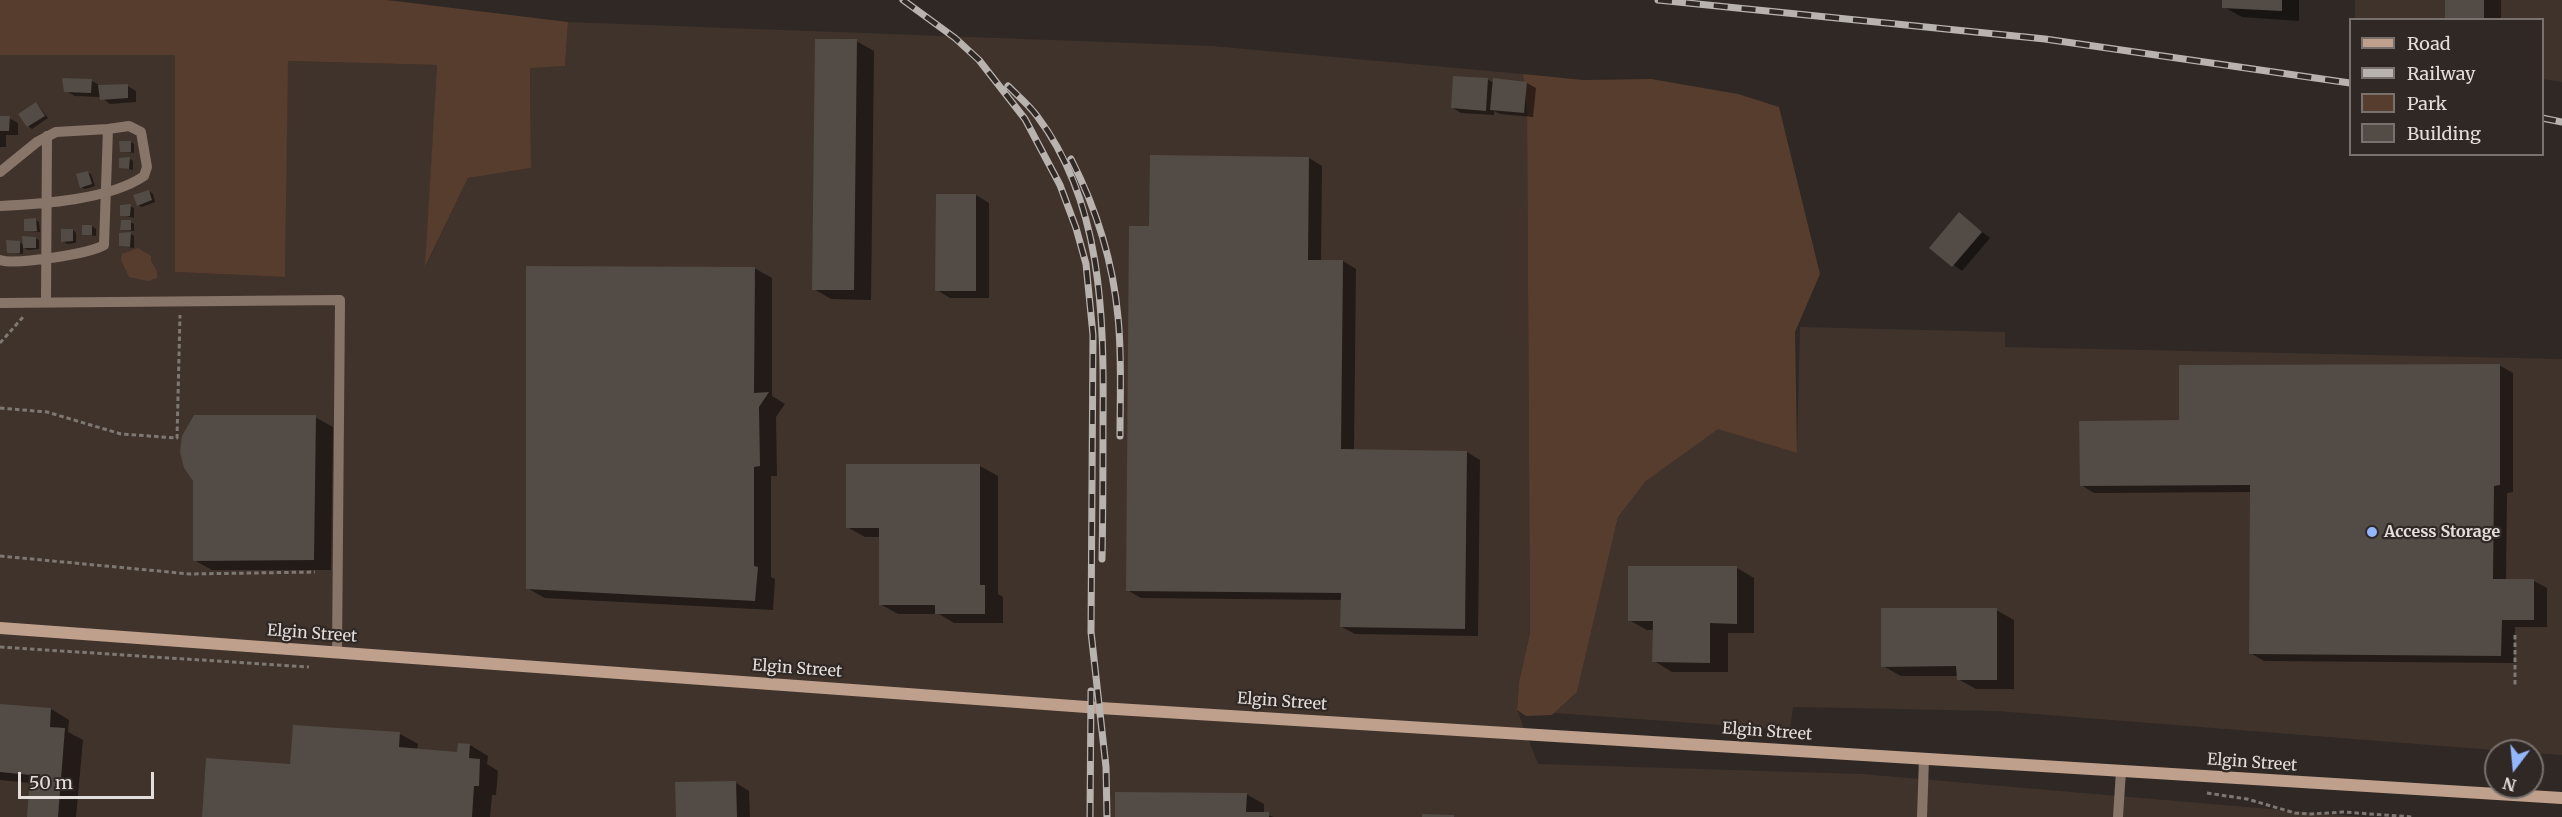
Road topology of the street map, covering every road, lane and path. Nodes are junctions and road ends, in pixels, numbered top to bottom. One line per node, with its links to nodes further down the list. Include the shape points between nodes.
1 (108, 129): 2 (lane, via 66,130); 4 (lane); 4 (lane, via 129,126 141,132 147,167 140,179)
2 (47, 136): 3 (lane); 5 (lane)
3 (0, 172)
4 (106, 192): 5 (lane); 7 (lane, via 104,244)
5 (47, 204): 6 (lane); 7 (lane)
6 (0, 206)
7 (47, 258): 8 (lane); 10 (lane)
8 (0, 260)
9 (181, 301): 10 (lane); 13 (path, via 177,438 121,434 47,412); 18 (lane, via 340,300)
10 (41, 302): 11 (lane); 12 (path)
11 (0, 303)
12 (0, 343)
13 (0, 408)
14 (0, 556): 15 (path, via 190,574)
15 (315, 572)
16 (0, 628): 18 (main road, Elgin Street)
17 (2515, 635): 19 (path)
18 (338, 652): 20 (main road, Elgin Street, via 1100,708)
19 (2515, 687)
20 (1924, 759): 21 (main road, Elgin Street); 23 (lane)
21 (2121, 771): 22 (main road, Elgin Street); 24 (lane)
22 (2562, 798)
23 (1922, 817)
24 (2118, 817)

